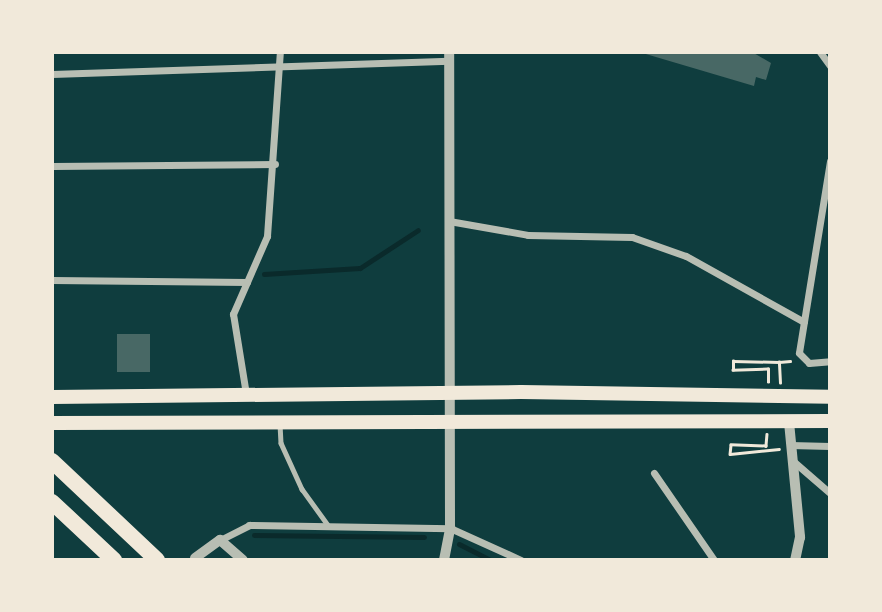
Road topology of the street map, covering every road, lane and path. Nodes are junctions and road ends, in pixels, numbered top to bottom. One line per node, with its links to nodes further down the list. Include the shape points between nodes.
1 (280, 52): 5 (street)
2 (820, 52): 4 (street)
3 (449, 57): 5 (street, via 338,61); 10 (street)
4 (830, 66)
5 (283, 70): 6 (street); 8 (street)
6 (52, 74)
7 (830, 161): 13 (street)
8 (275, 164): 9 (street); 12 (street, via 267,236)
9 (52, 166)
10 (449, 221): 13 (street, via 528,235 632,237 686,256); 16 (street)
11 (52, 280): 12 (street)
12 (247, 282): 17 (street, via 235,301 233,326)
13 (804, 321): 14 (street)
14 (800, 360): 15 (street); 20 (path, via 779,362)
15 (830, 361)
16 (449, 392): 17 (highway); 20 (highway); 23 (street)
17 (246, 394): 18 (highway)
18 (52, 397)
19 (830, 397): 20 (highway)
20 (780, 398)
21 (280, 421): 23 (highway); 25 (highway); 33 (lane, via 281,443 297,478)
22 (830, 421): 24 (highway)
23 (449, 422): 24 (highway); 34 (street)
24 (789, 422): 27 (street)
25 (52, 423)
26 (830, 446): 27 (street)
27 (788, 451): 28 (path); 31 (street); 43 (street, via 800,537)
28 (763, 454)
29 (52, 461): 38 (highway)
30 (654, 473): 42 (street)
31 (830, 493)
32 (52, 502): 37 (highway)
33 (328, 525): 34 (street); 35 (street, via 248,525)
34 (450, 528): 40 (street); 41 (street)
35 (220, 540): 36 (street); 39 (street)
36 (195, 558)
37 (114, 559)
38 (157, 559)
39 (243, 559)
40 (444, 559)
41 (521, 559)
42 (714, 559)
43 (795, 559)

